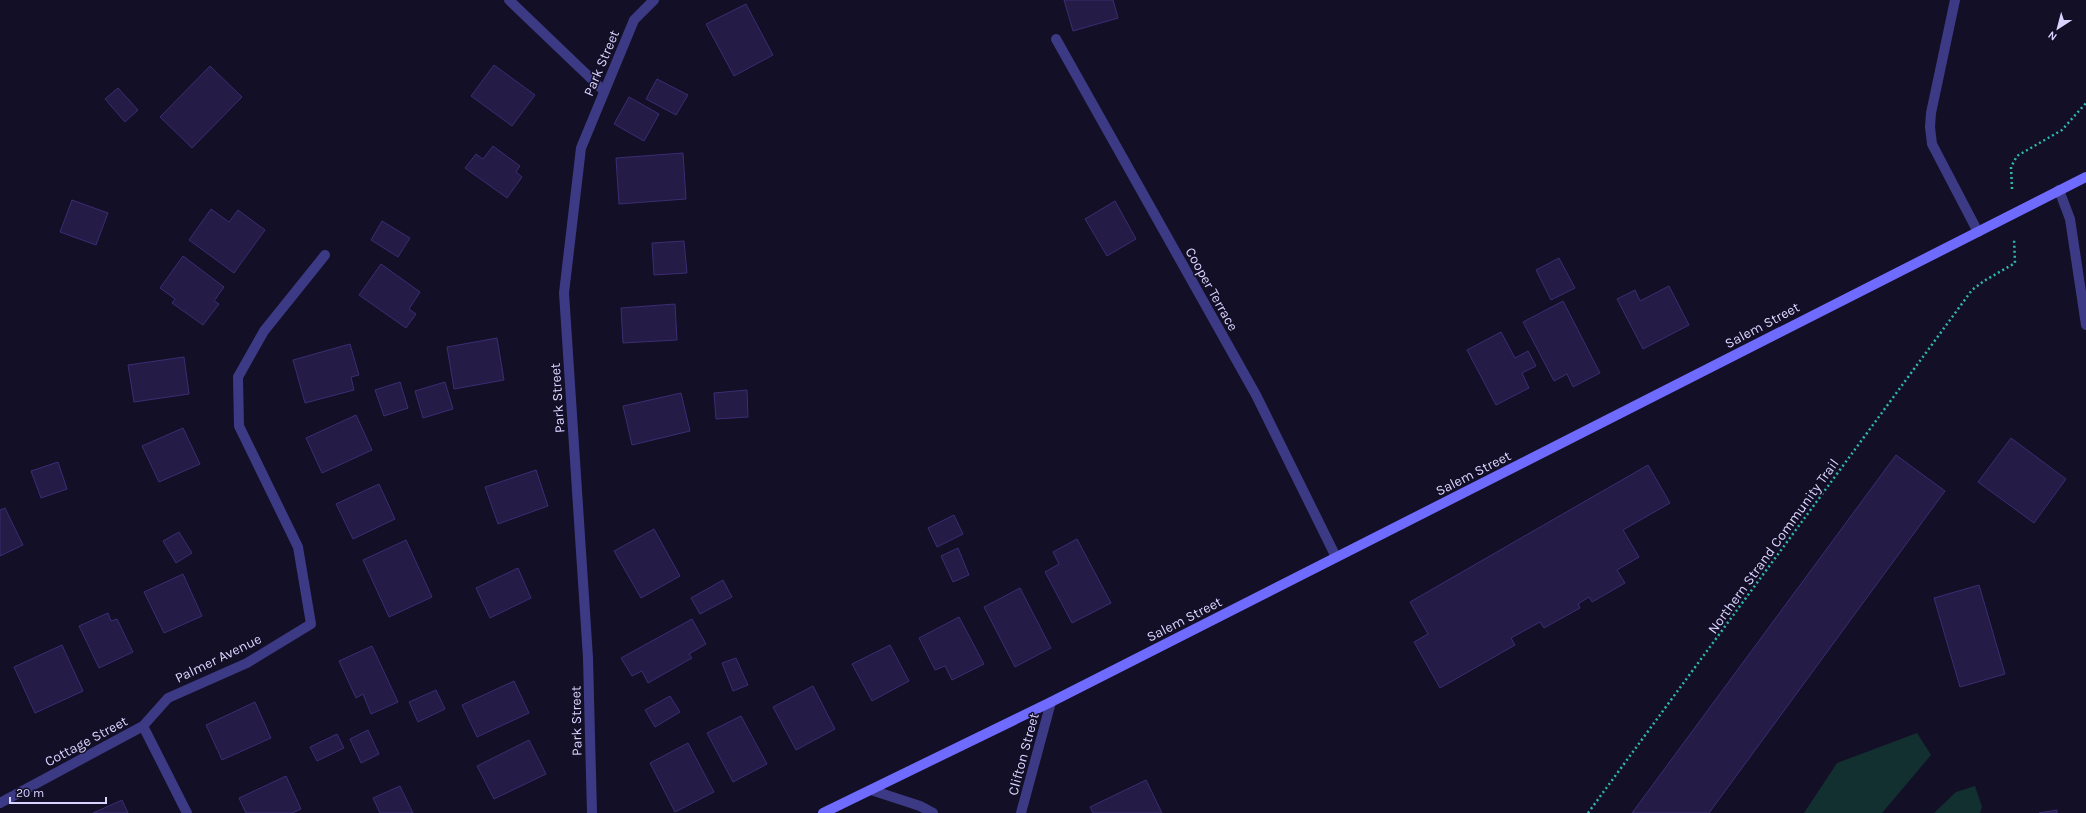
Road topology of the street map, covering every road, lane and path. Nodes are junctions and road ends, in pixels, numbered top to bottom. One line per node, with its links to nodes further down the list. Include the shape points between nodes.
1 (509, 0): 5 (street)
2 (654, 0): 5 (street, Park Street, via 634,20)
3 (1955, 0): 10 (street, via 1931,113 1930,132 1935,149)
4 (1056, 39): 14 (street, Cooper Terrace, via 1256,395)
5 (604, 91): 20 (street, Park Street, via 581,148 564,293 588,658)
6 (2086, 103): 7 (path)
7 (2079, 113)
8 (2086, 177): 9 (main road, Salem Street)
9 (2059, 190): 10 (main road, Salem Street); 13 (street, via 2070,219)
10 (1978, 232): 14 (main road, Salem Street)
11 (325, 255): 16 (street, Palmer Avenue, via 264,331 238,377 239,426 298,546 312,624 247,663 168,698)
12 (1972, 290): 24 (path, Northern Strand Community Trail)
13 (2086, 325)
14 (1336, 557): 15 (main road, Salem Street)
15 (1051, 702): 17 (main road, Salem Street); 23 (street, Clifton Street)
16 (143, 726): 18 (street, Cottage Street); 19 (street)
17 (871, 790): 21 (main road, Salem Street); 22 (street, via 920,806)
18 (0, 803)
19 (187, 813)
20 (592, 813)
21 (823, 813)
22 (933, 813)
23 (1022, 813)
24 (1588, 813)

